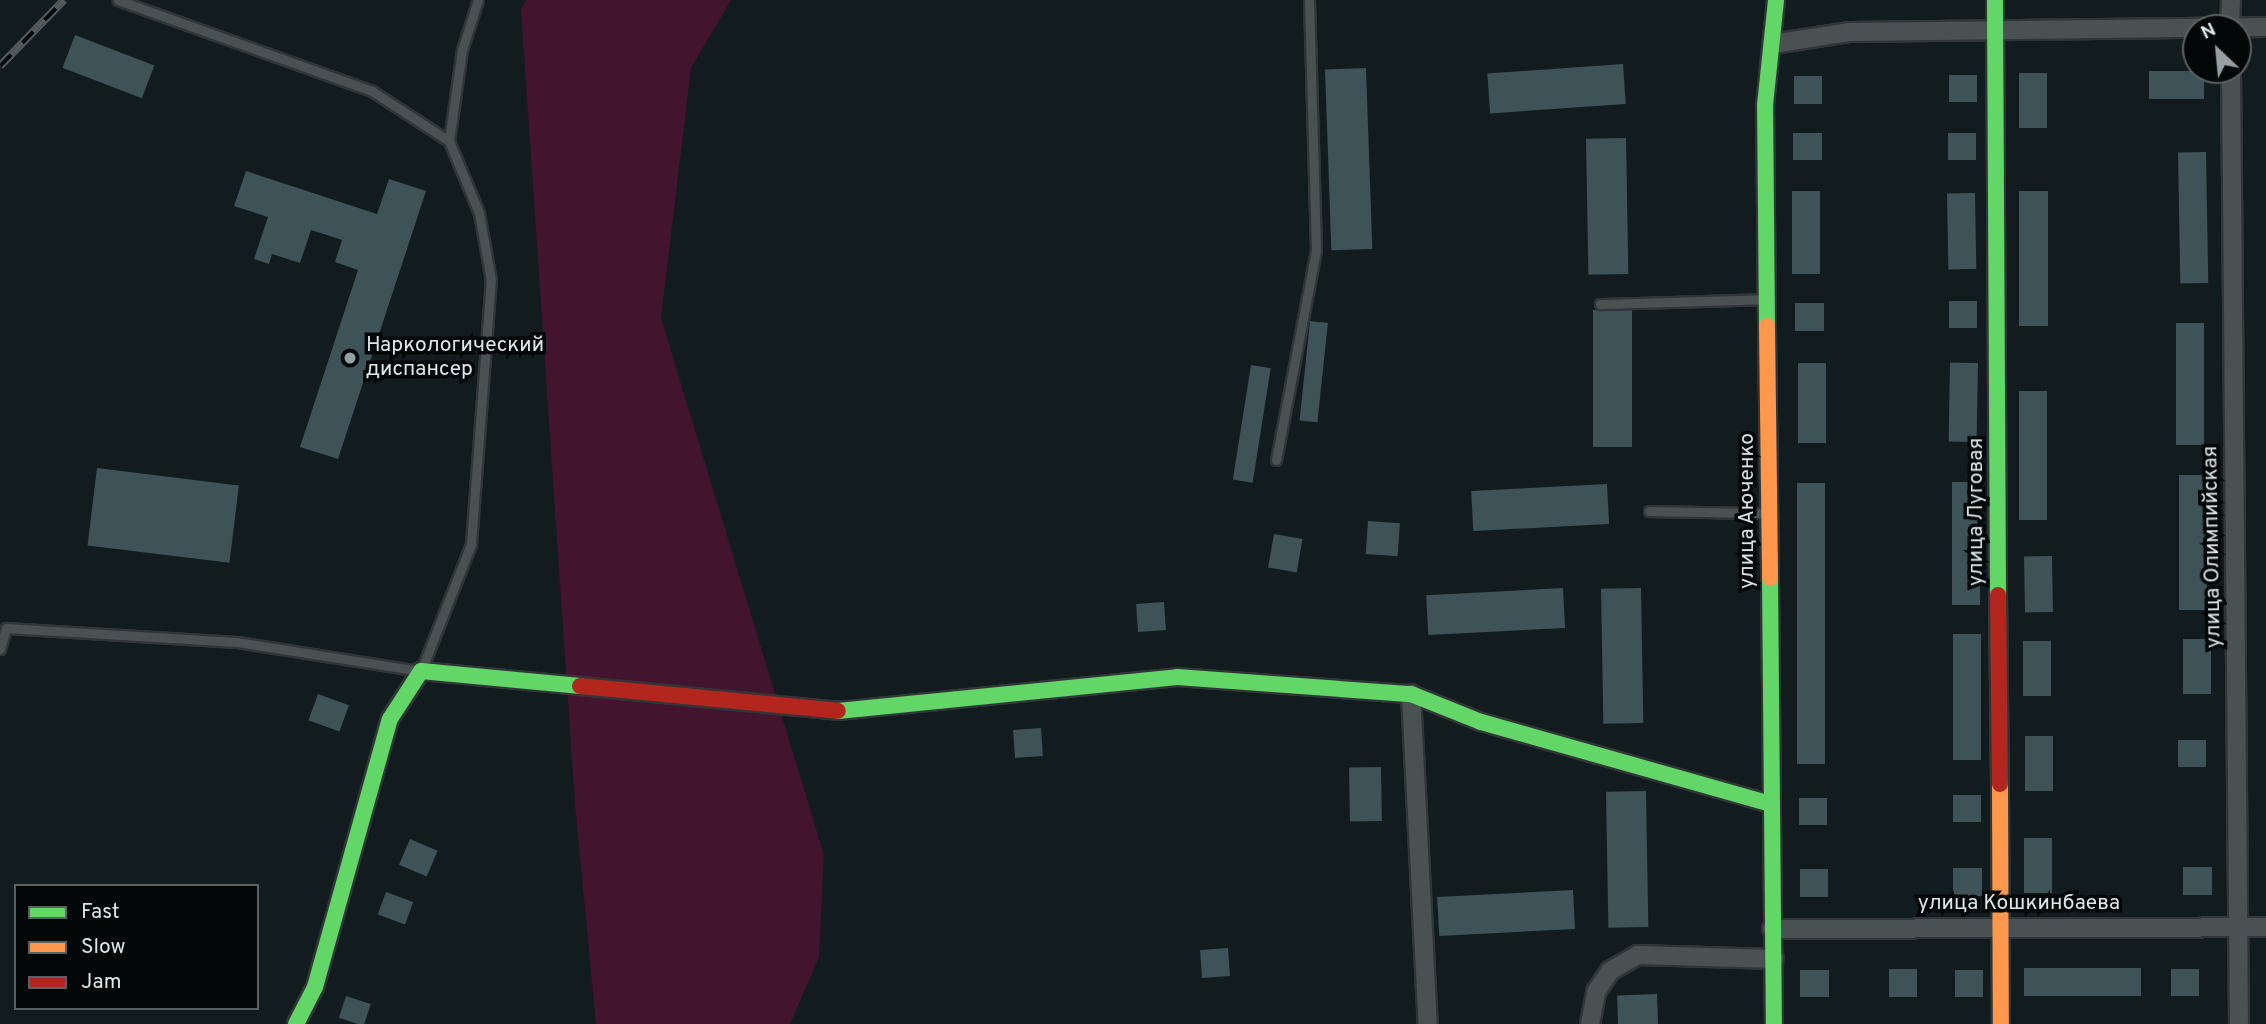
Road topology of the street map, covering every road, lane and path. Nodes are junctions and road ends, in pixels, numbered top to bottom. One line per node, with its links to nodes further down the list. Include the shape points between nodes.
1 (118, 0): 10 (lane, via 372,91)
2 (478, 0): 10 (lane, via 462,50)
3 (1309, 0): 13 (lane, via 1316,250)
4 (1776, 0): 8 (street, улица Аюченко)
5 (1995, 0): 7 (street, улица Луговая)
6 (2182, 27): 7 (street)
7 (1994, 29): 8 (street, via 1816,34); 20 (street, улица Луговая)
8 (1773, 44): 11 (street, улица Аюченко, via 1765,59)
9 (2231, 84): 21 (street, улица Олимпийская)
10 (449, 141): 17 (lane, via 480,212 491,280 471,544)
11 (1769, 299): 12 (lane); 15 (street, улица Аюченко)
12 (1600, 304)
13 (1276, 460)
14 (1649, 511): 15 (lane)
15 (1769, 513): 19 (street, улица Аюченко)
16 (0, 649): 17 (lane, via 6,628 237,642)
17 (421, 671): 18 (street, via 853,712 945,697 1177,677); 25 (street, via 390,719 315,987)
18 (1410, 695): 19 (street, via 1481,722); 26 (street)
19 (1771, 804): 23 (street, улица Аюченко)
20 (2001, 926): 21 (street, улица Кошкинбаева); 23 (street, улица Кошкинбаева); 29 (street, улица Луговая)
21 (2239, 927): 22 (street, улица Кошкинбаева); 30 (street, улица Олимпийская)
22 (2266, 927)
23 (1772, 929): 24 (street, улица Аюченко)
24 (1774, 959): 27 (street, via 1639,955 1610,971 1596,992); 28 (street, улица Аюченко)
25 (296, 1024)
26 (1428, 1024)
27 (1590, 1024)
28 (1774, 1024)
29 (2001, 1024)
30 (2239, 1024)

